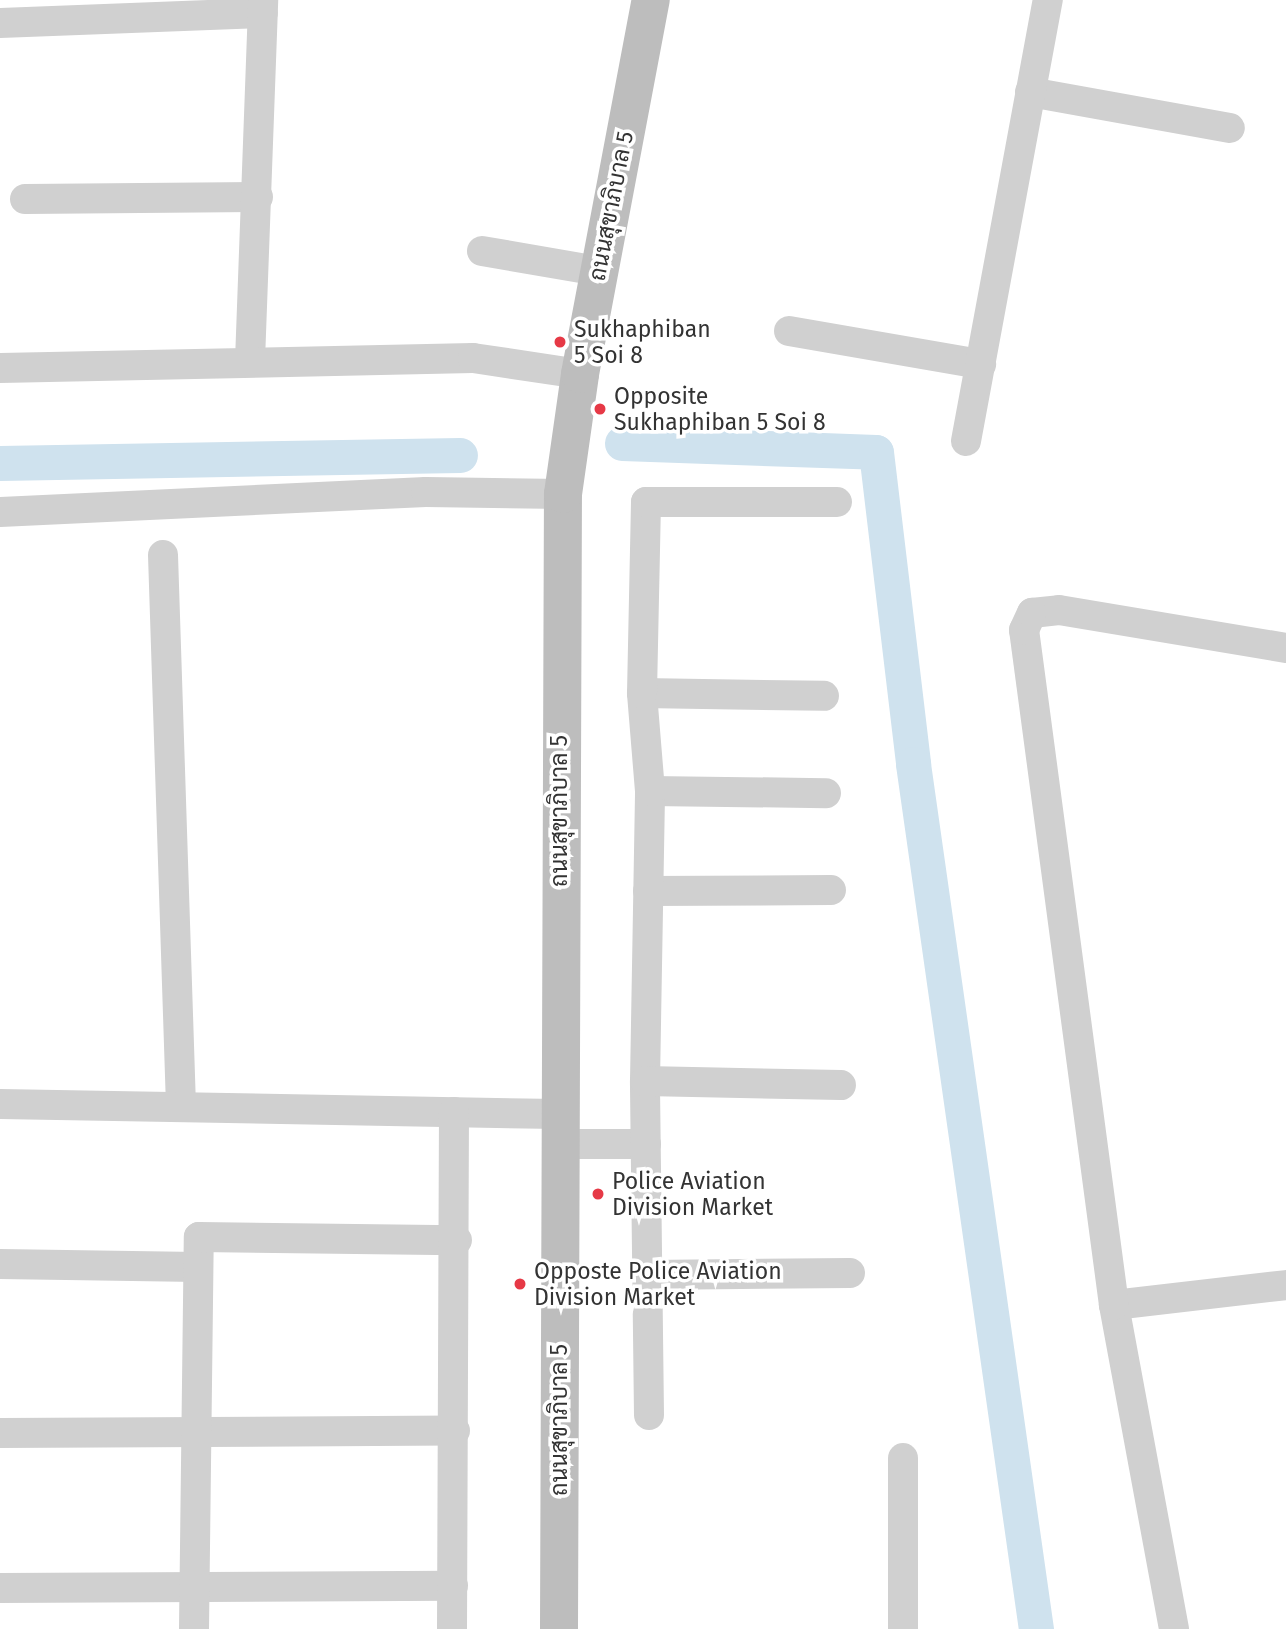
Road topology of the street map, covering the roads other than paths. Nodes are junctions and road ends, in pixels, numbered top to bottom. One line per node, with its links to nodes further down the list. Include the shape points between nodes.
1 (651, 0): 10 (street, ถนนสุขาภิบาล 5)
2 (1048, 0): 5 (street)
3 (263, 6): 4 (street); 7 (street)
4 (0, 23)
5 (1030, 92): 6 (street); 13 (street)
6 (1230, 128)
7 (258, 197): 8 (street); 12 (street)
8 (25, 199)
9 (482, 251): 10 (street)
10 (598, 271): 15 (street, ถนนสุขาภิบาล 5)
11 (789, 331): 13 (street)
12 (250, 362): 14 (street); 15 (street, via 473,358)
13 (981, 364): 16 (street)
14 (0, 368)
15 (580, 374): 17 (street, ถนนสุขาภิบาล 5)
16 (966, 441)
17 (564, 494): 19 (street, via 426,492); 33 (street, ถนนสุขาภิบาล 5)
18 (836, 502): 22 (street, via 646,502)
19 (0, 512)
20 (163, 555): 31 (street)
21 (1286, 648): 41 (street, via 1059,610 1041,609 1026,621 1023,643)
22 (642, 693): 23 (street); 24 (street)
23 (824, 696)
24 (650, 790): 25 (street); 27 (street)
25 (827, 793)
26 (831, 890): 27 (street)
27 (648, 891): 28 (street)
28 (645, 1081): 29 (street); 34 (street)
29 (841, 1085)
30 (0, 1104): 31 (street)
31 (181, 1106): 32 (street)
32 (454, 1112): 33 (street); 35 (street)
33 (558, 1129): 34 (street); 52 (street, ถนนสุขาภิบาล 5)
34 (646, 1144): 39 (street)
35 (457, 1240): 37 (street, via 199,1237); 43 (street)
36 (0, 1265): 37 (street)
37 (198, 1267): 44 (street)
38 (850, 1273): 39 (street)
39 (648, 1275): 42 (street)
40 (1286, 1285): 41 (street)
41 (1114, 1305): 54 (street)
42 (649, 1415)
43 (455, 1431): 44 (street); 47 (street)
44 (197, 1432): 45 (street); 48 (street)
45 (0, 1433)
46 (903, 1458): 53 (street)
47 (453, 1586): 48 (street); 51 (street)
48 (194, 1587): 49 (street); 50 (street)
49 (0, 1588)
50 (194, 1629)
51 (452, 1629)
52 (559, 1629)
53 (903, 1629)
54 (1174, 1629)

